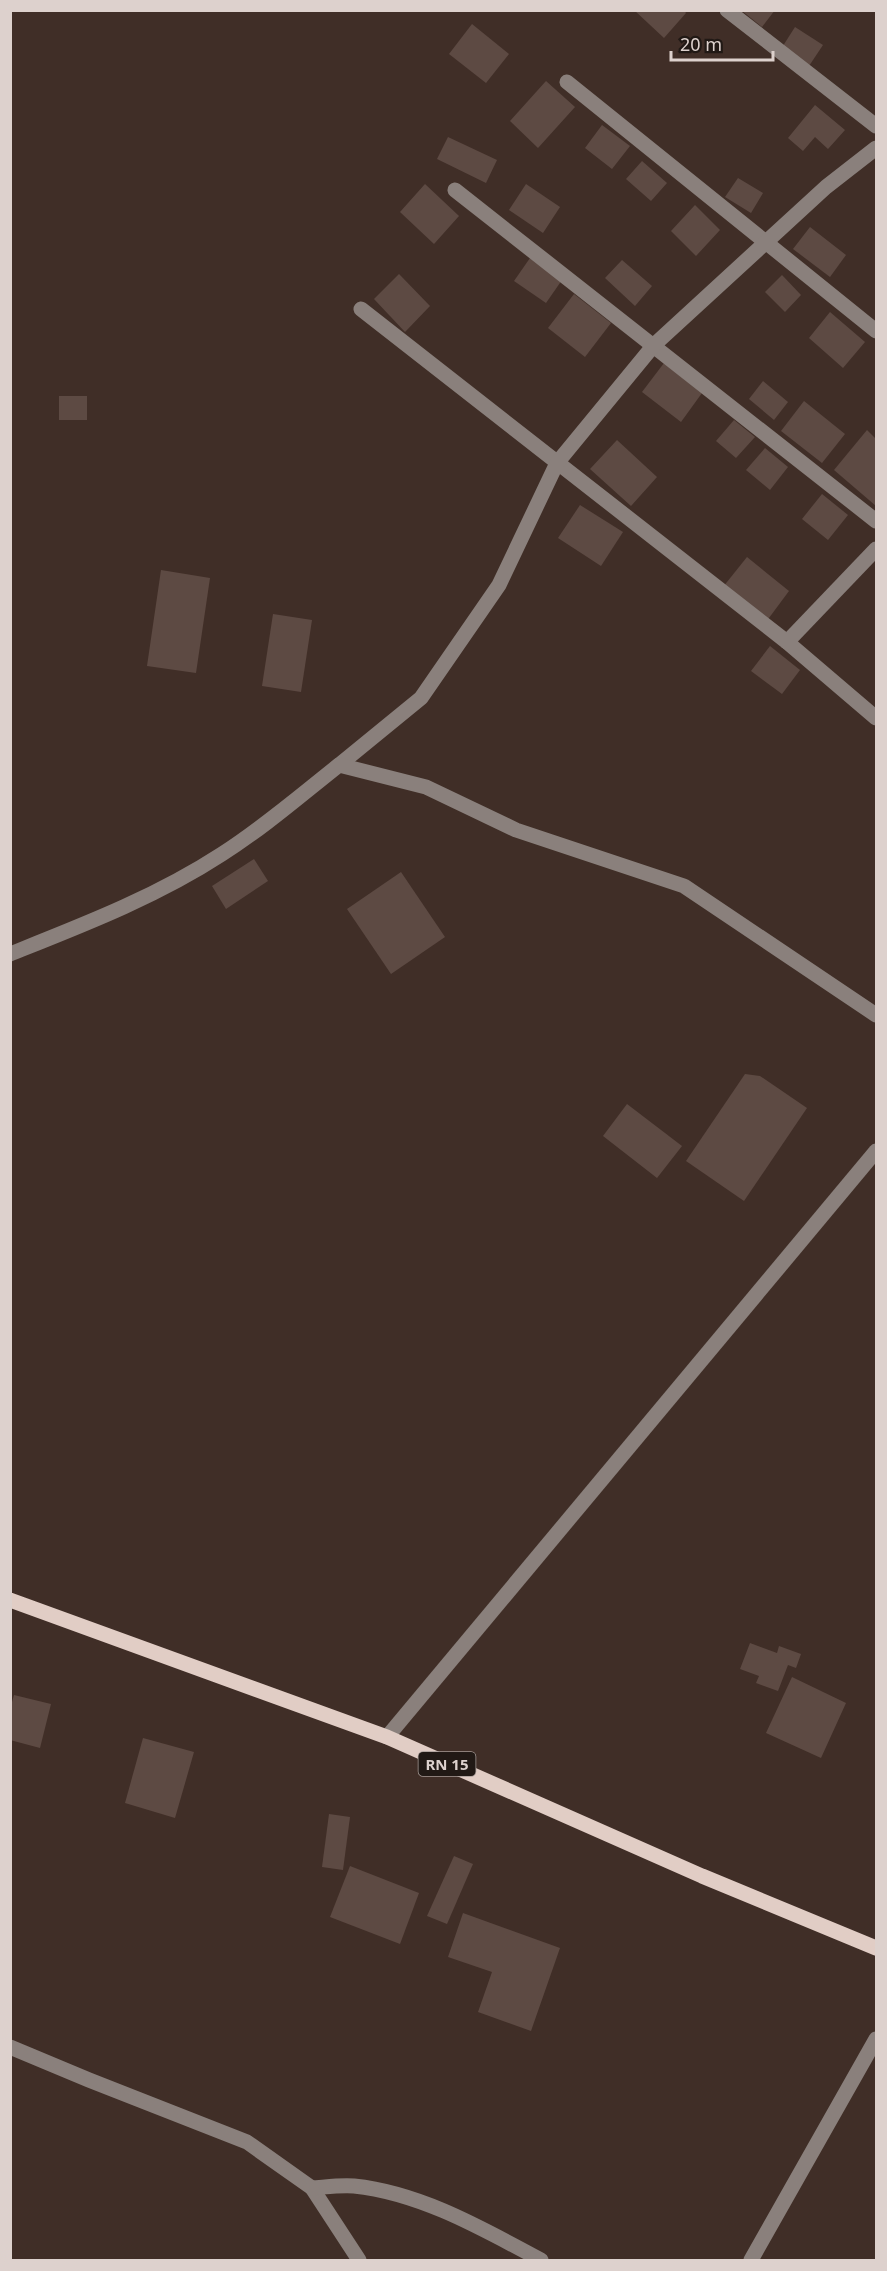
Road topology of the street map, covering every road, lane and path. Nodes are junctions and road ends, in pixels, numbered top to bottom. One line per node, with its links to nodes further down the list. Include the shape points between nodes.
1 (727, 10): 3 (street)
2 (567, 82): 6 (street)
3 (876, 126)
4 (876, 148): 6 (street)
5 (455, 190): 9 (street)
6 (764, 242): 8 (street); 9 (street)
7 (361, 309): 10 (street)
8 (876, 331)
9 (654, 345): 10 (street); 11 (street)
10 (557, 463): 13 (street); 15 (street, via 499,585 421,698)
11 (876, 520)
12 (876, 549): 13 (street)
13 (787, 642): 14 (street)
14 (876, 718)
15 (339, 765): 16 (street, via 223,853 159,891); 17 (street, via 426,787 516,830 684,886)
16 (10, 954)
17 (876, 1015)
18 (876, 1151): 20 (street)
19 (10, 1600): 20 (main road, RN 15)
20 (387, 1737): 21 (main road, RN 15)
21 (876, 1948)
22 (876, 2039): 27 (street)
23 (10, 2047): 24 (street, via 247,2142)
24 (312, 2188): 25 (street); 26 (street, via 353,2186 409,2198)
25 (359, 2260)
26 (541, 2260)
27 (751, 2260)

